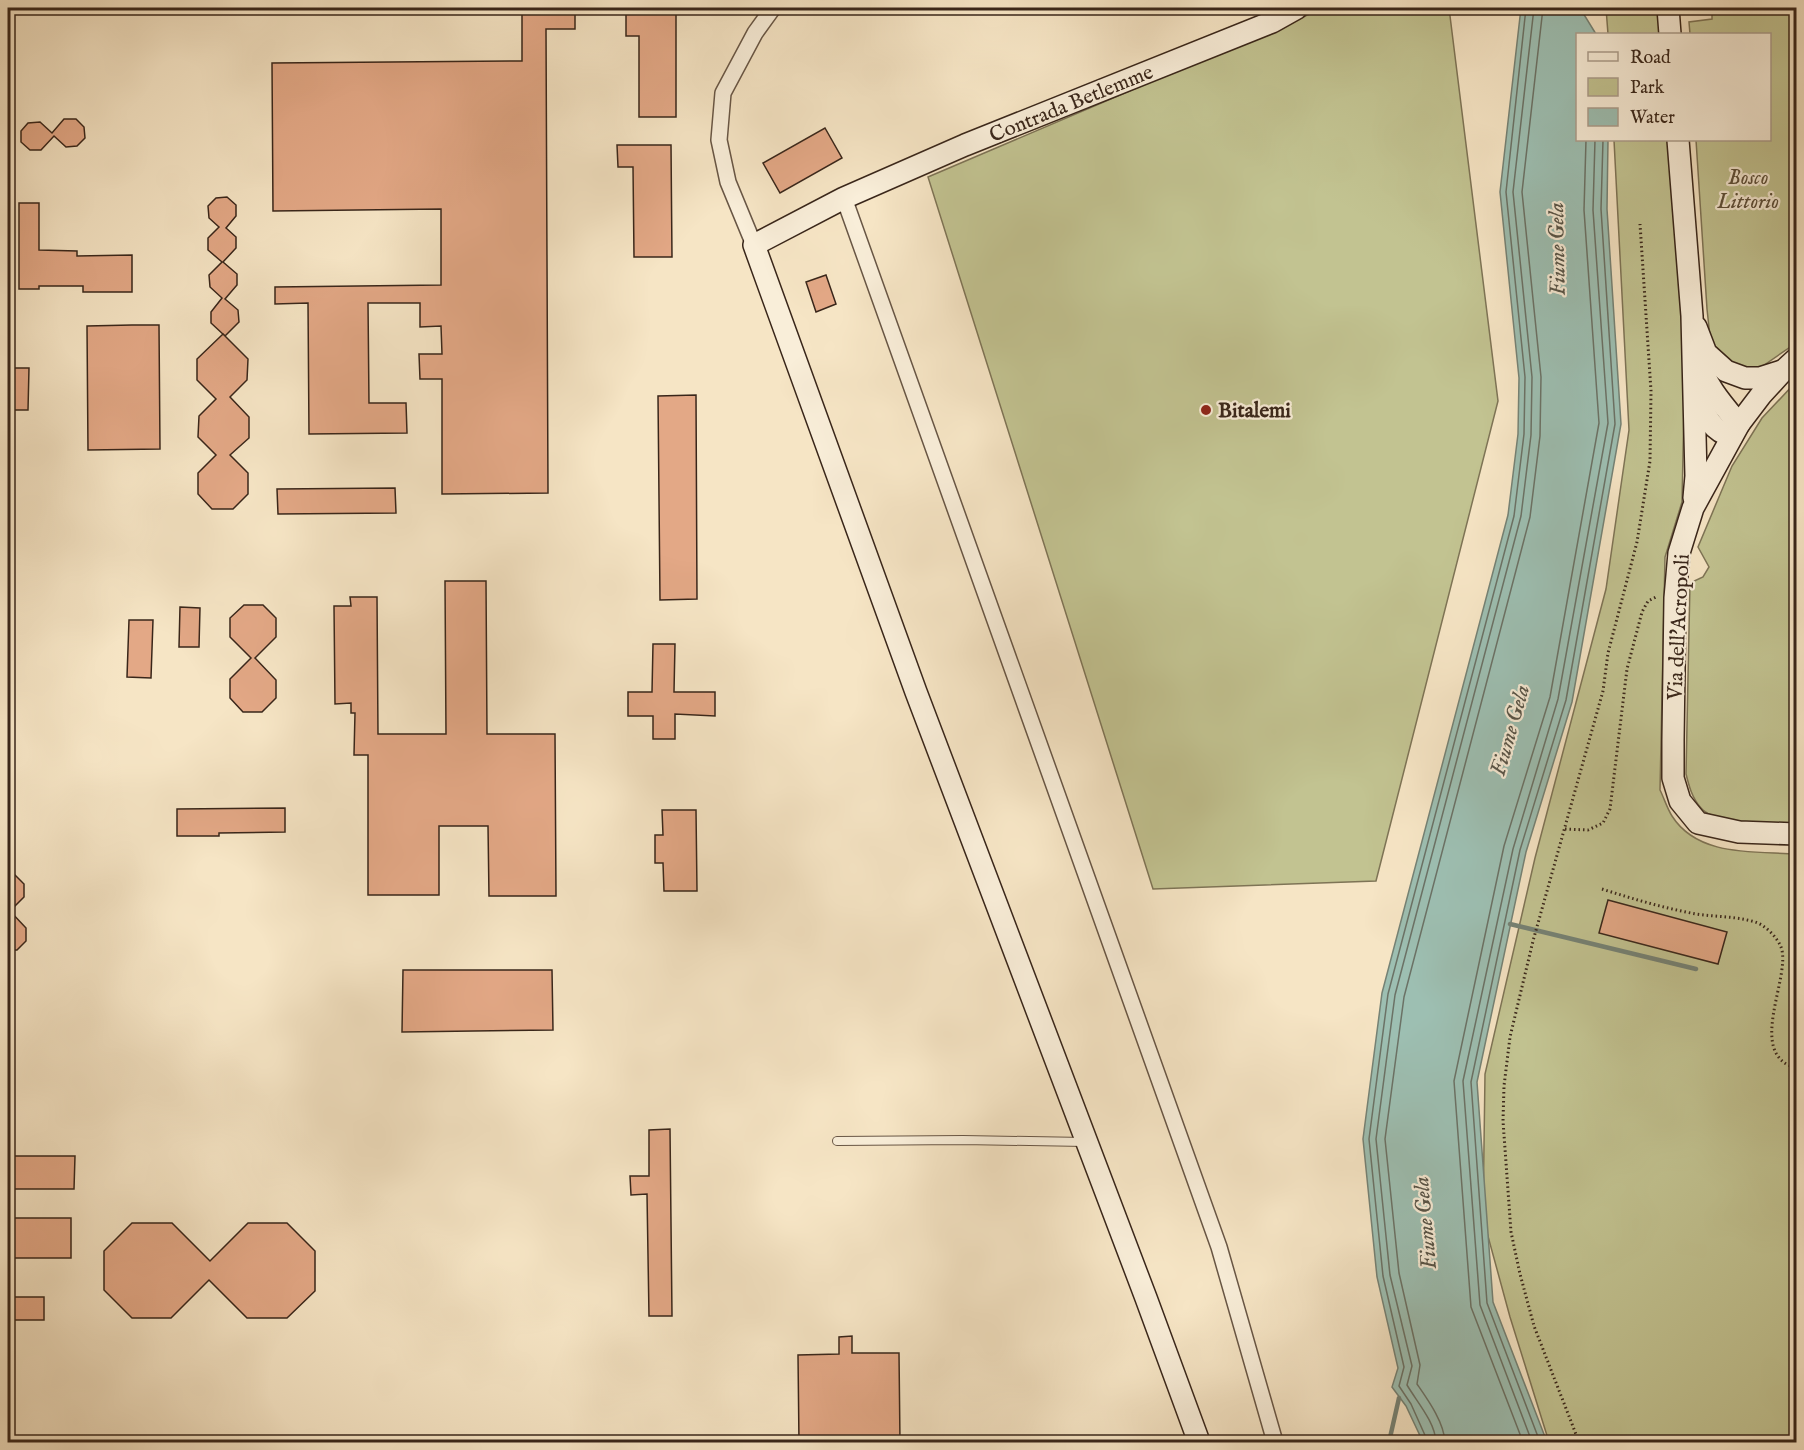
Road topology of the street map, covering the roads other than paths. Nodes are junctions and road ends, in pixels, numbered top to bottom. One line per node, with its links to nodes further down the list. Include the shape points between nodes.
1 (773, 8): 7 (street, via 723,93 719,140 728,182)
2 (1297, 8): 6 (street, Contrada Betlemme, via 1272,22)
3 (1668, 8): 4 (street)
4 (1670, 33)
5 (1678, 141): 8 (street)
6 (844, 198): 7 (street, Contrada Betlemme); 17 (street, via 1219,1247)
7 (753, 244): 15 (street)
8 (1692, 316): 9 (street, via 1706,353 1726,371 1745,378 1760,378); 10 (street); 11 (street, via 1705,378)
9 (1790, 365): 11 (street, Via dell'Acropoli)
10 (1695, 394): 11 (street, via 1720,434); 12 (street)
11 (1736, 430): 12 (street, Via dell'Acropoli)
12 (1693, 508): 13 (street, Via dell'Acropoli, via 1679,553 1675,598 1674,778 1680,801 1698,823 1739,832)
13 (1797, 834)
14 (837, 1140): 15 (lane)
15 (1086, 1142): 16 (street)
16 (1199, 1443)
17 (1275, 1443)

